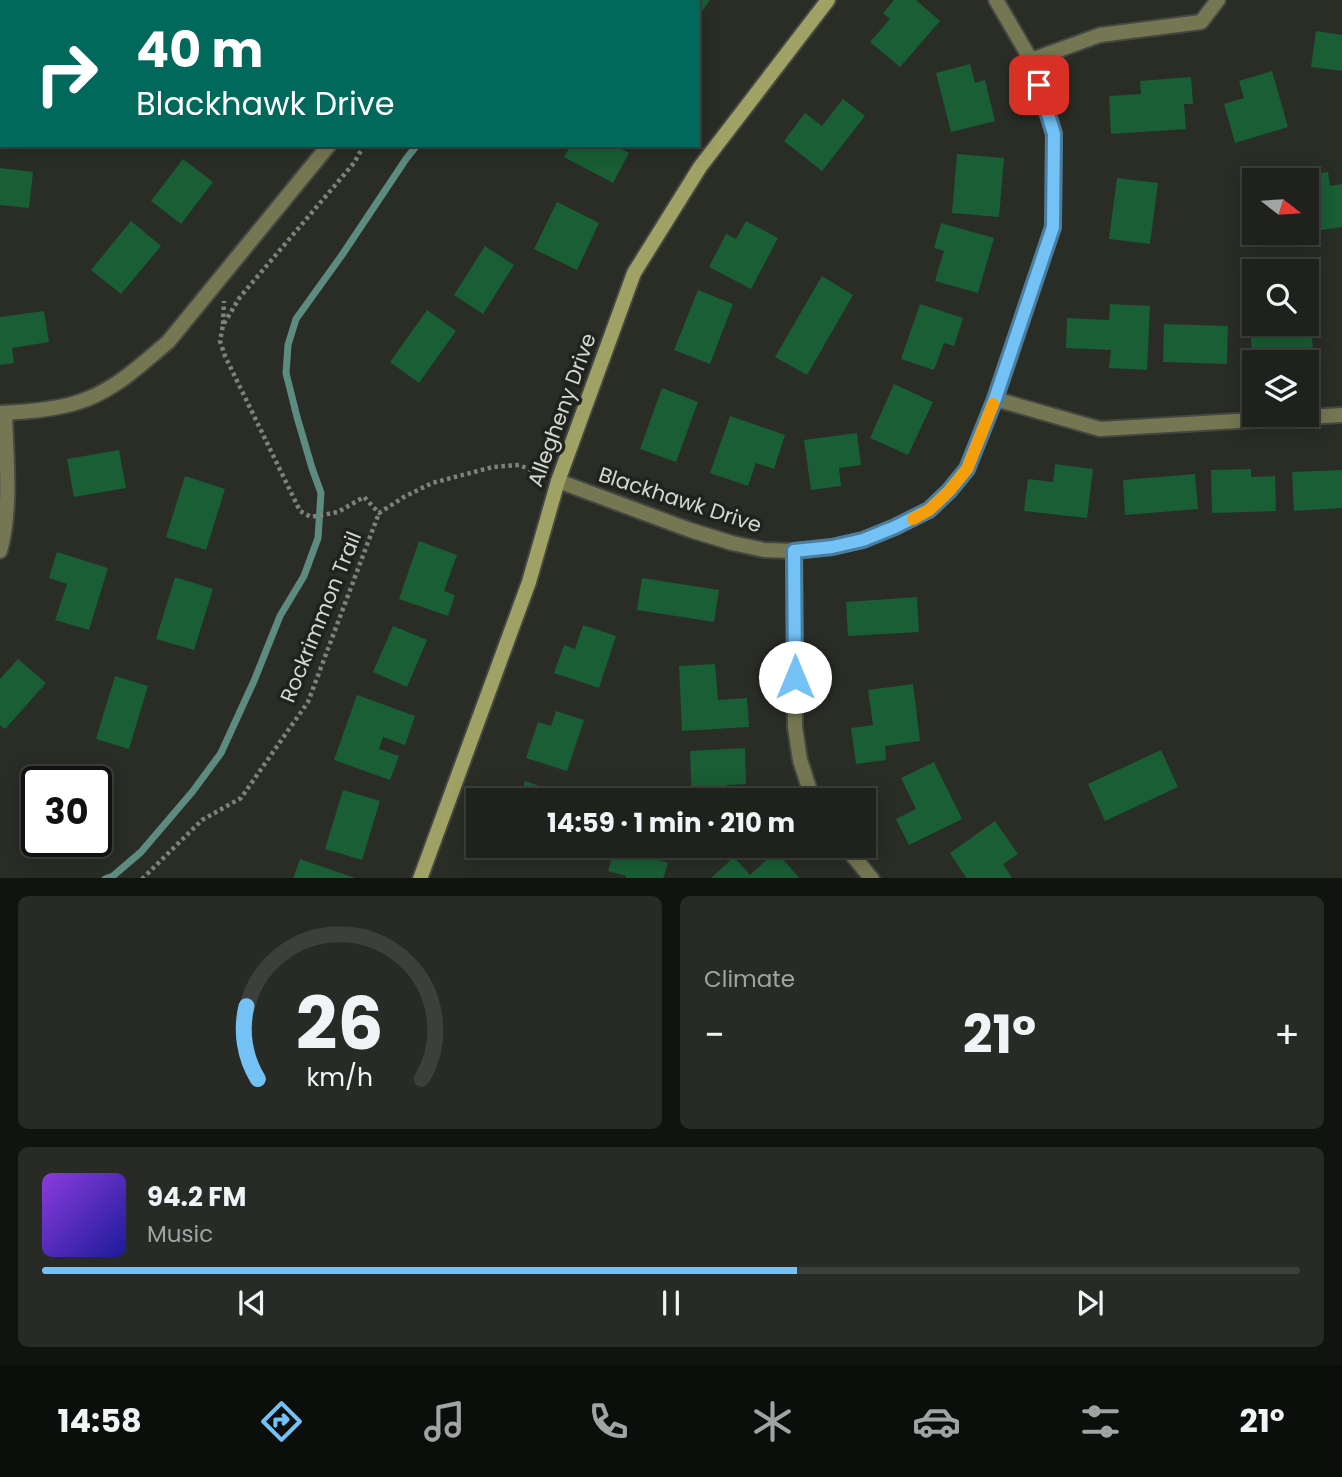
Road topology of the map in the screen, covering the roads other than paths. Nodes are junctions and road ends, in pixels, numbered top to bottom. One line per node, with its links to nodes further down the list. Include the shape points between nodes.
1 (828, 0): 9 (street, Allegheny Drive, via 700,167 634,273)
2 (996, 0): 4 (street, Blackhawk Drive)
3 (1218, 0): 4 (street, via 1200,22 1100,36)
4 (1031, 60): 6 (street, Blackhawk Drive, via 1054,134 1053,227)
5 (327, 147): 7 (street, via 168,342 140,366 86,400)
6 (995, 399): 8 (street, via 1100,429); 11 (street, Blackhawk Drive, via 967,469 929,510 863,540)
7 (3, 413): 10 (street, via 7,502)
8 (1342, 415)
9 (558, 481): 11 (street, Blackhawk Drive, via 732,543); 14 (street, Allegheny Drive, via 529,582)
10 (0, 551)
11 (794, 551): 12 (street, via 795,727)
12 (809, 788)
13 (855, 858): 15 (street)
14 (419, 878)
15 (872, 878)

